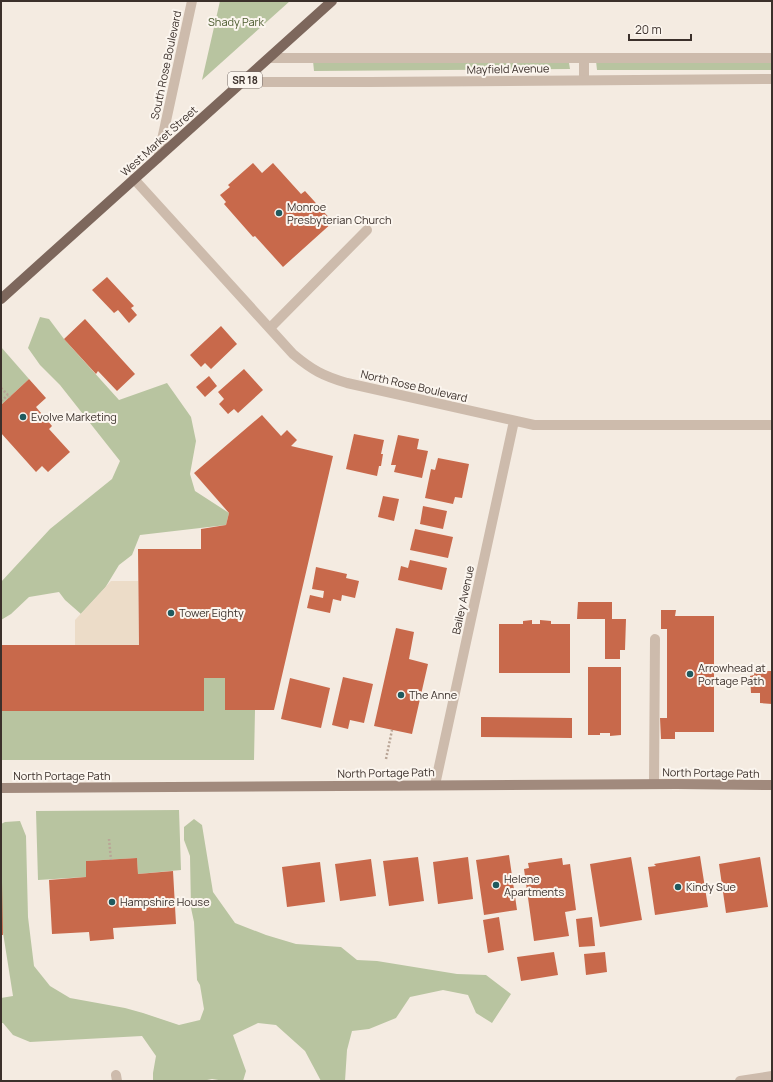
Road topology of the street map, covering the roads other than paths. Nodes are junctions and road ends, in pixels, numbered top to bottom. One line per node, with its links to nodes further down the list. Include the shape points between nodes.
1 (192, 1): 9 (street, South Rose Boulevard)
2 (332, 1): 3 (main road, West Market Street / SR 18)
3 (270, 58): 4 (street, Mayfield Avenue); 8 (main road, West Market Street / SR 18)
4 (584, 58): 5 (street, Mayfield Avenue); 7 (street)
5 (772, 58)
6 (772, 79): 7 (street, Mayfield Avenue)
7 (584, 80): 8 (street, Mayfield Avenue)
8 (244, 82): 9 (main road, West Market Street / SR 18)
9 (158, 158): 10 (main road, West Market Street / SR 18)
10 (134, 179): 12 (main road, West Market Street / SR 18); 13 (street, North Rose Boulevard)
11 (367, 230): 13 (street)
12 (1, 299)
13 (270, 328): 14 (street, North Rose Boulevard, via 293,354 328,378)
14 (514, 422): 15 (street, North Rose Boulevard, via 534,425 595,426); 18 (street, Bailey Avenue)
15 (772, 425)
16 (655, 639): 17 (street)
17 (654, 784): 18 (main road, North Portage Path); 19 (main road, North Portage Path)
18 (435, 785): 20 (main road, North Portage Path)
19 (772, 785)
20 (1, 788)
21 (772, 1076): 22 (street)
22 (740, 1081)

